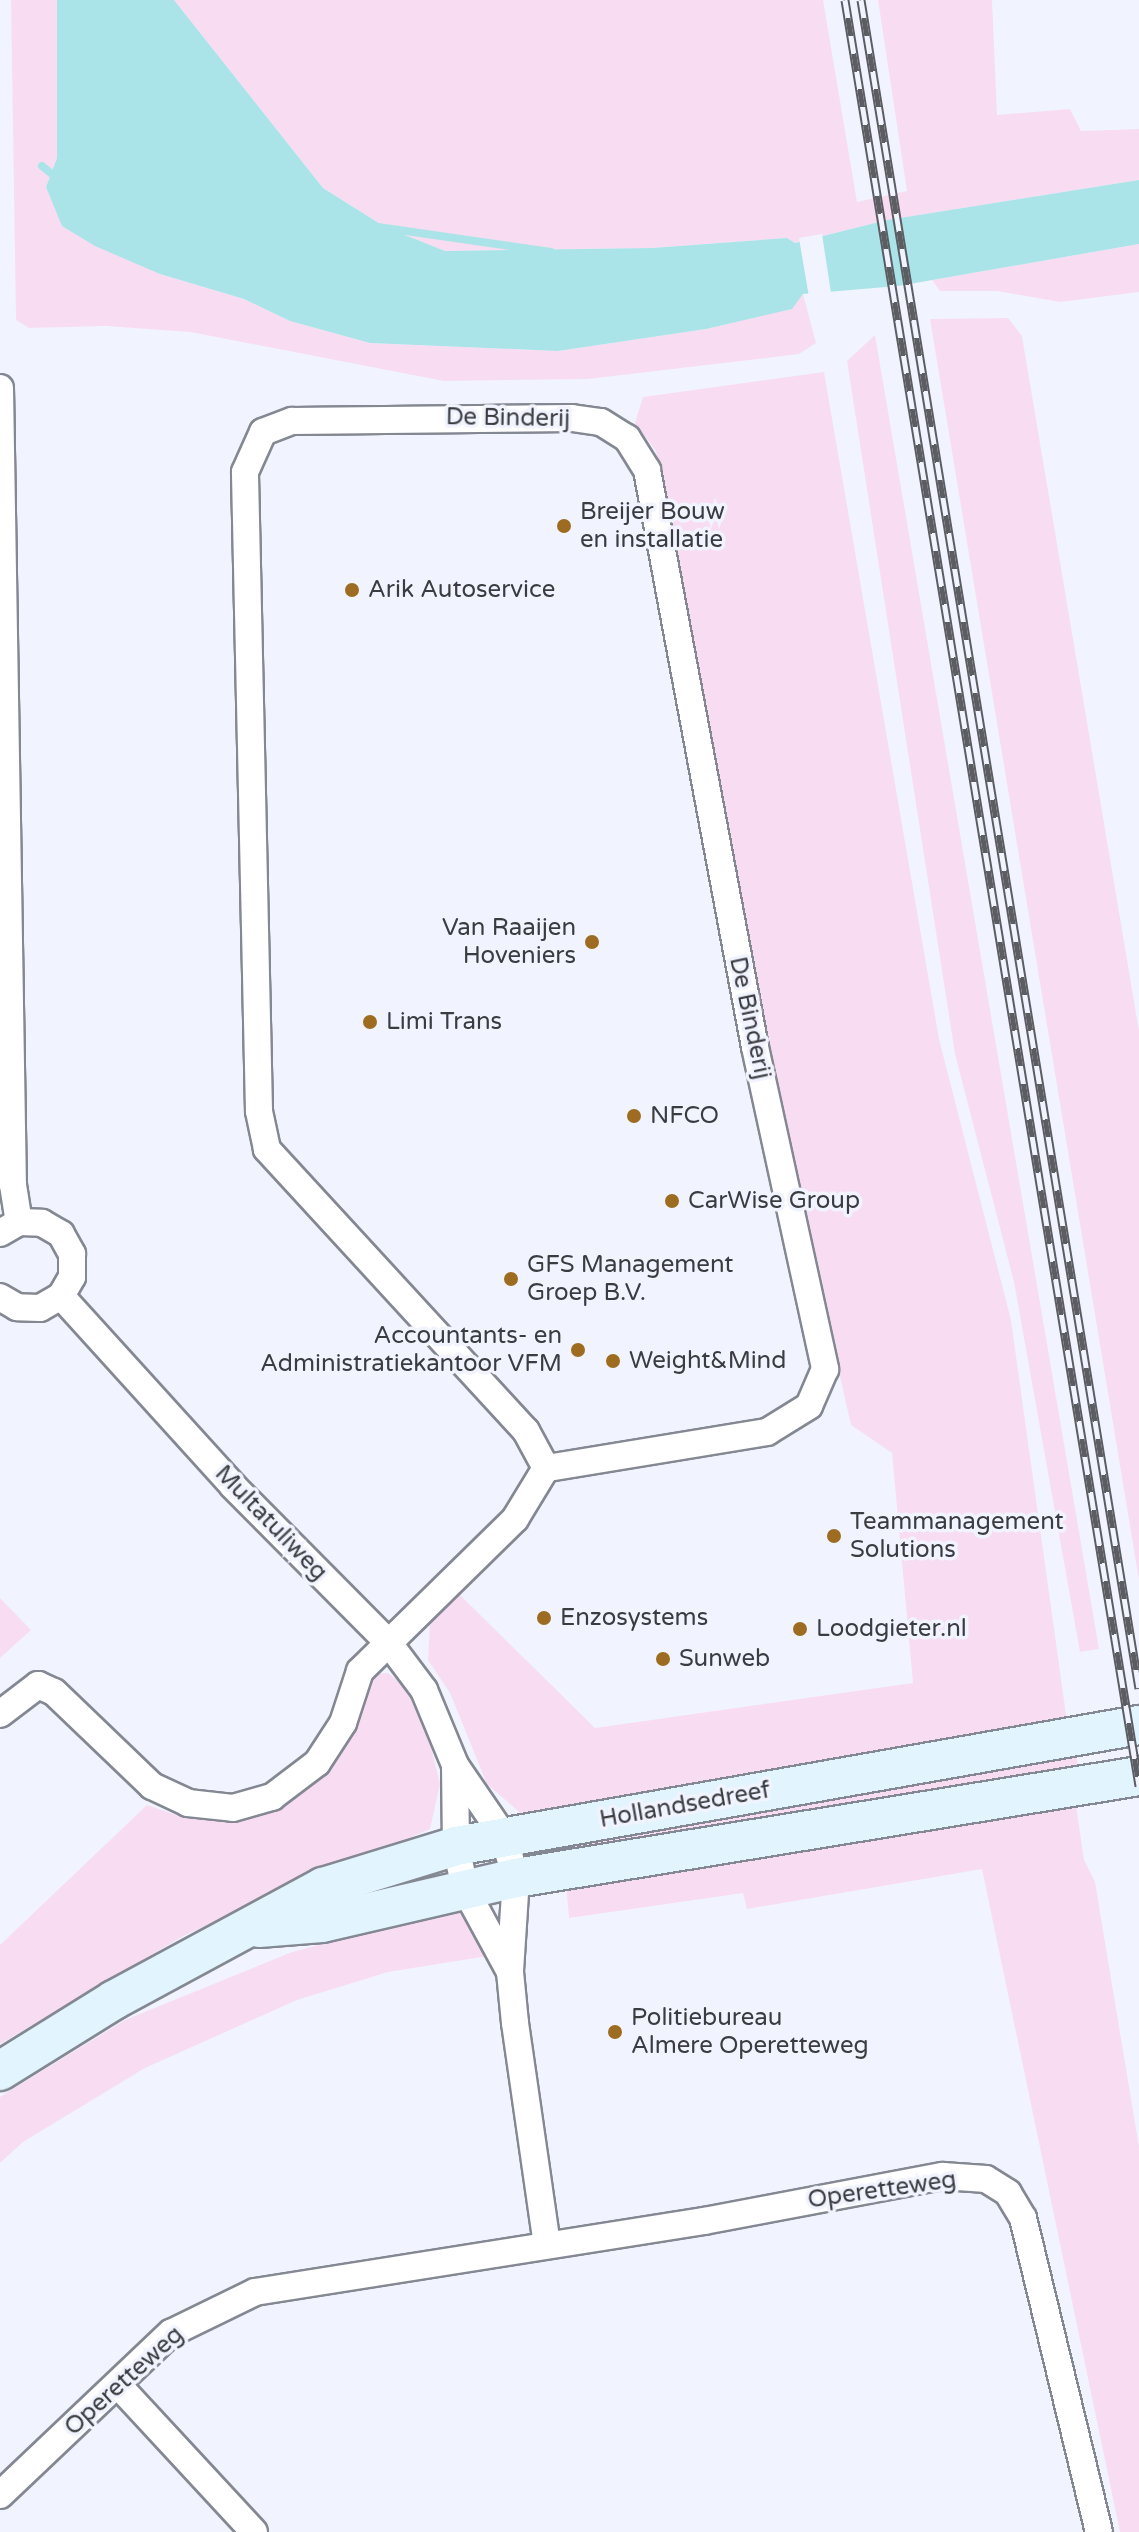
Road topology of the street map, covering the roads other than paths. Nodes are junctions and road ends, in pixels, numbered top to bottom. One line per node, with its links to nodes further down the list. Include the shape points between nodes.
1 (0, 388): 2 (street)
2 (1, 611): 3 (street)
3 (10, 1228): 4 (street, via 42,1223 61,1234 72,1254 72,1277)
4 (61, 1296): 5 (street, via 40,1308 17,1307); 7 (street, Multatuliweg, via 233,1486)
5 (0, 1297)
6 (546, 1468): 6 (street, De Binderij, via 767,1432 809,1406 825,1369 755,1047 647,470 627,438 601,422 292,421 263,432 245,472 259,1111 267,1149 526,1431); 7 (street, via 515,1519)
7 (388, 1642): 8 (street, via 360,1671 343,1723 317,1763 272,1797 233,1808 188,1803 152,1786 54,1692 38,1685); 10 (street, Multatuliweg, via 424,1690)
8 (0, 1714)
9 (1139, 1725): 12 (main road, Hollandsedreef)
10 (455, 1765): 12 (street, Multatuliweg); 13 (street, Multatuliweg)
11 (1139, 1776): 14 (main road, Hollandsedreef)
12 (503, 1835): 13 (main road, Hollandsedreef); 14 (street, Multatuliweg)
13 (456, 1846): 15 (street, Multatuliweg); 16 (main road, Hollandsedreef, via 323,1887)
14 (516, 1878): 15 (main road, Hollandsedreef); 17 (street)
15 (465, 1889): 16 (main road, Hollandsedreef, via 322,1923); 17 (street)
16 (244, 1930): 18 (main road, Hollandsedreef, via 114,2000)
17 (510, 1972): 19 (street)
18 (0, 2071)
19 (547, 2245): 20 (street, Operetteweg, via 255,2292 171,2333); 23 (street, Operetteweg, via 943,2176 986,2179 1008,2193 1023,2218)
20 (118, 2385): 21 (street, Operetteweg); 22 (street)
21 (0, 2495)
22 (254, 2532)
23 (1099, 2532)

